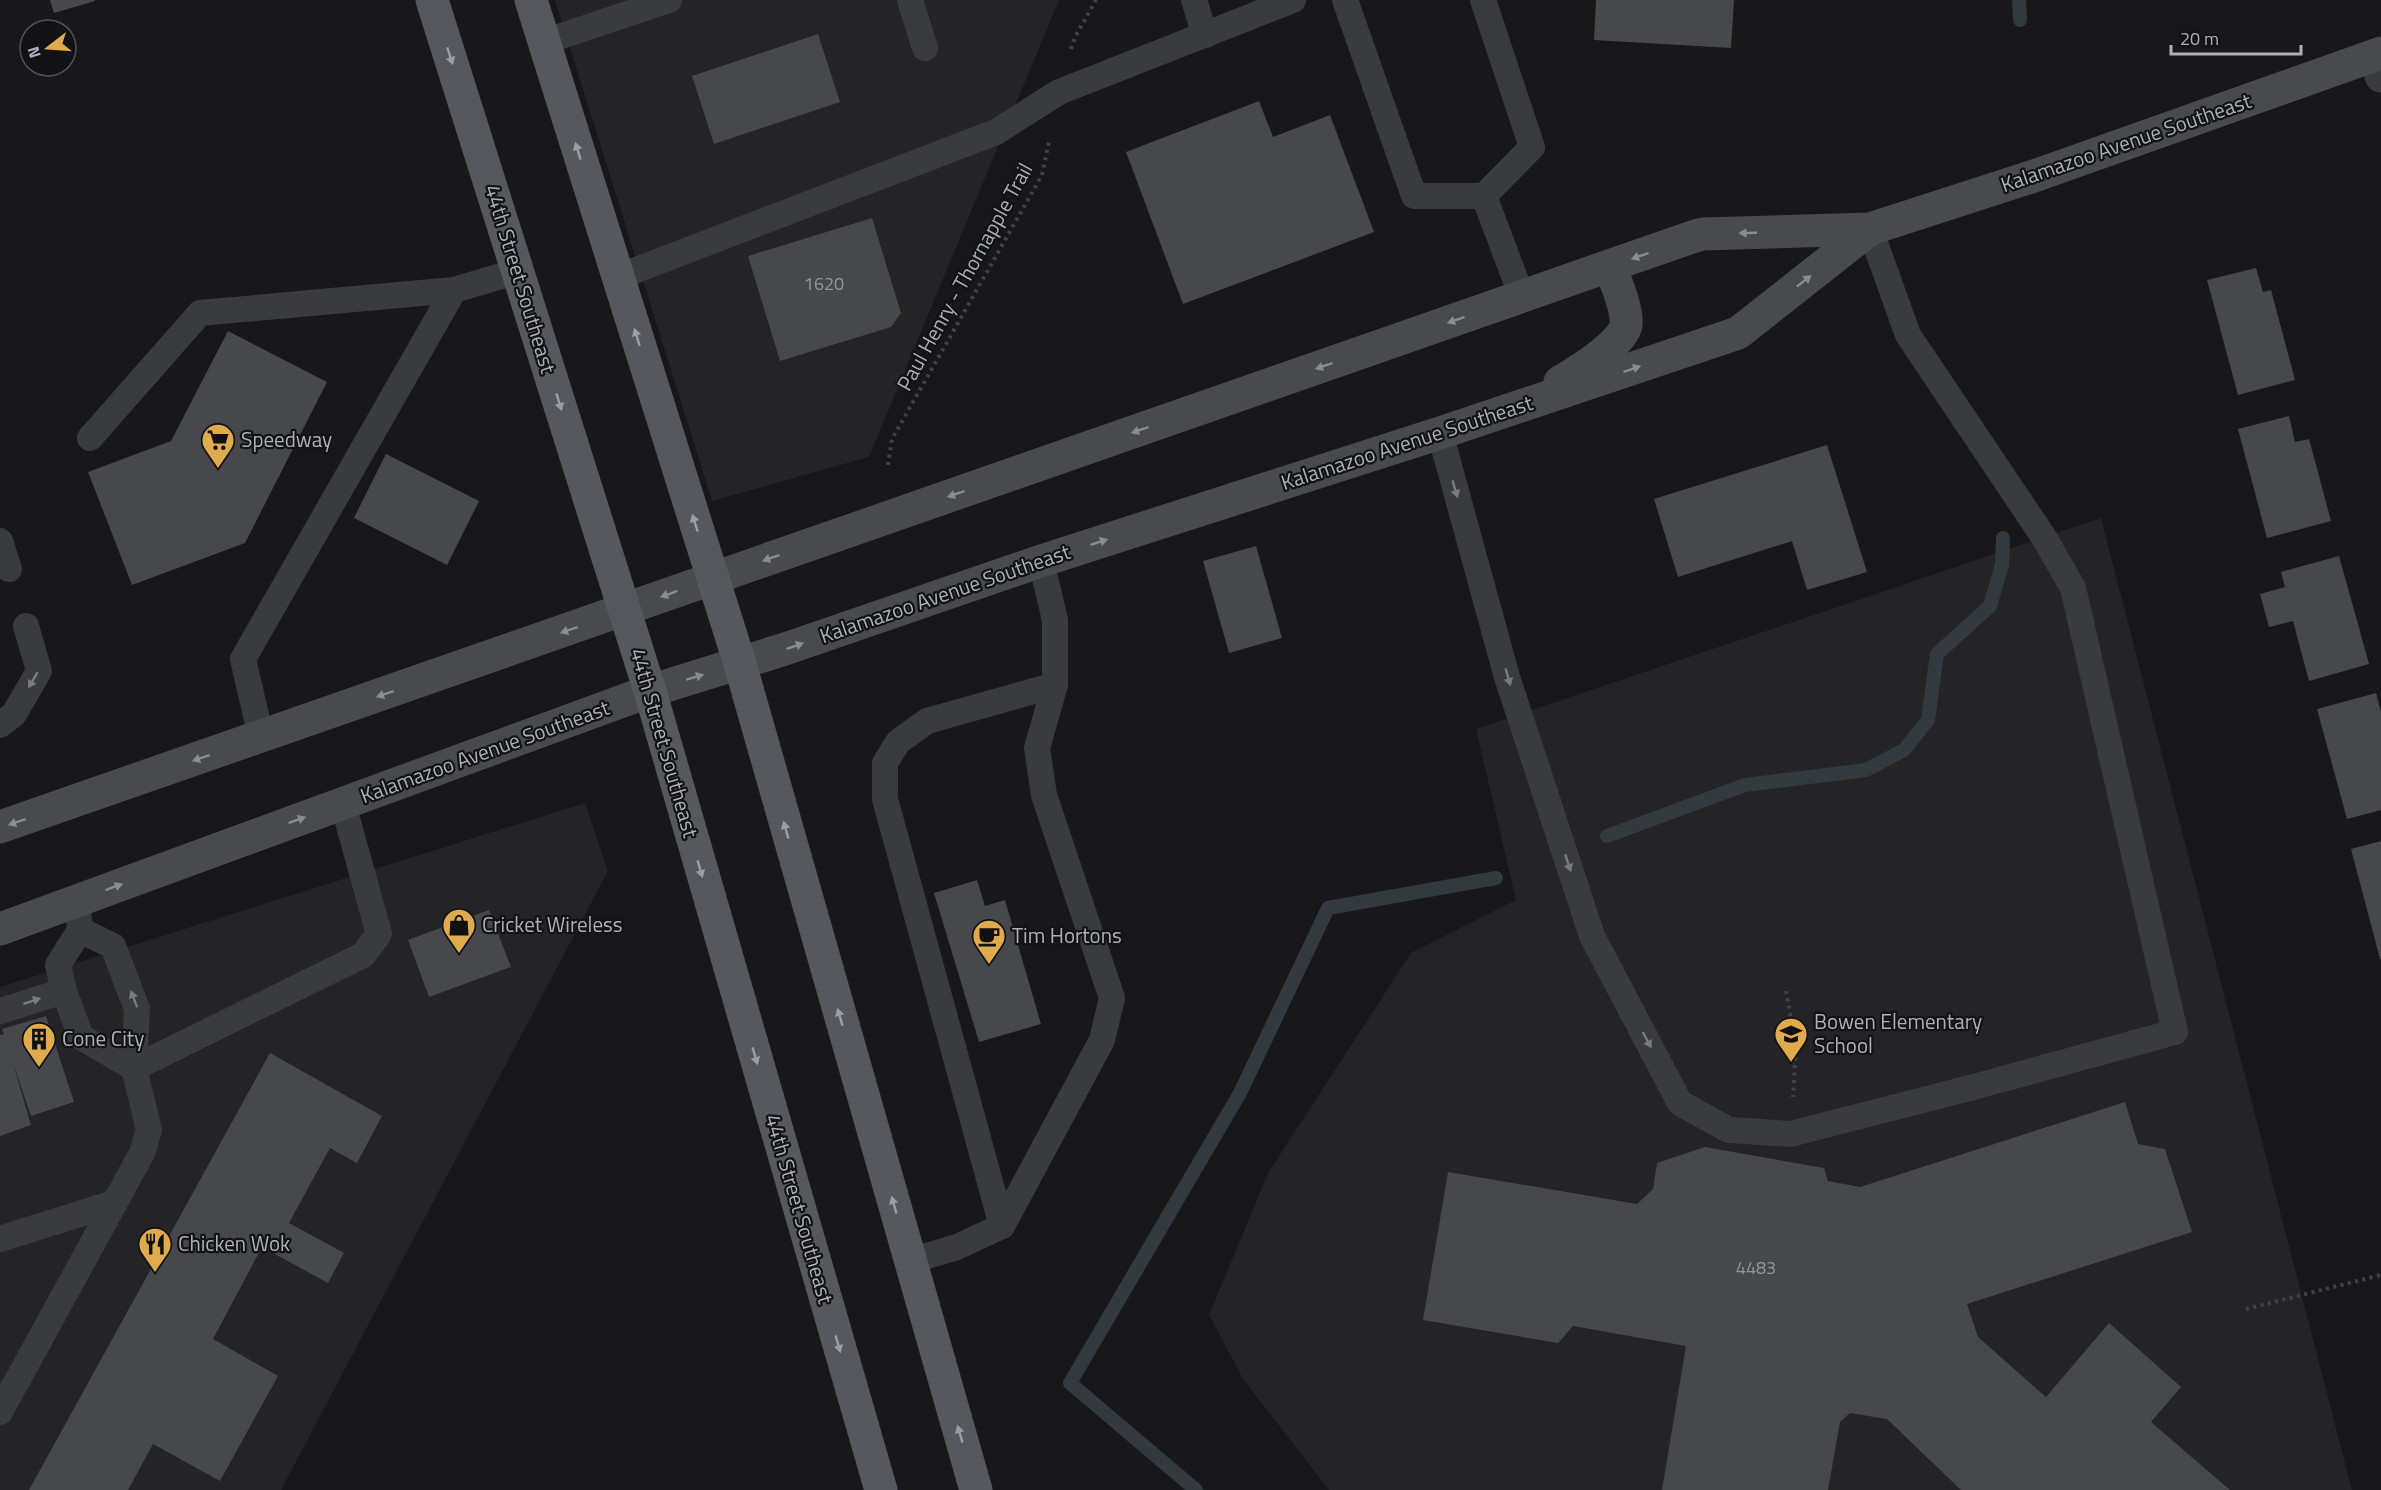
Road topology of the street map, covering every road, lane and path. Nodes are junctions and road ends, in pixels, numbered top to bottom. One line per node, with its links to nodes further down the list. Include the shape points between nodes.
1 (432, 0): 19 (main road, 44th Street Southeast, one-way to 19)
2 (531, 0): 12 (main road)
3 (669, 0): 10 (lane)
4 (910, 0): 13 (lane)
5 (1096, 0): 15 (path, Paul Henry - Thornapple Trail, via 1075,37)
6 (1194, 0): 11 (lane)
7 (1293, 0): 11 (lane)
8 (1344, 0): 16 (lane, via 1414,196)
9 (1484, 0): 16 (lane, via 1532,147)
10 (632, 6): 12 (lane)
11 (1205, 34): 15 (lane)
12 (544, 42): 20 (main road, one-way to 12)
13 (925, 48)
14 (2380, 61): 17 (main road, Kalamazoo Avenue Southeast)
15 (1059, 92): 20 (lane, via 996,132); 26 (path, Paul Henry - Thornapple Trail, via 1042,175 892,439)
16 (1484, 196): 22 (lane)
17 (1870, 229): 18 (main road, Kalamazoo Avenue Southeast, one-way to 18, via 1703,234); 23 (main road, Kalamazoo Avenue Southeast, one-way to 17, via 1738,333); 46 (lane, via 1908,335 2045,539 2073,588 2175,1032)
18 (1610, 266): 22 (main road, Kalamazoo Avenue Southeast); 23 (main road, via 1626,325 1619,340 1568,377)
19 (518, 271): 21 (lane); 31 (main road, 44th Street Southeast, one-way to 31)
20 (618, 277): 30 (main road, one-way to 20)
21 (454, 290): 25 (lane, via 200,313); 37 (lane, via 243,659)
22 (1522, 297): 30 (main road, Kalamazoo Avenue Southeast, one-way to 30)
23 (1517, 406): 24 (main road, Kalamazoo Avenue Southeast)
24 (1440, 433): 28 (main road, Kalamazoo Avenue Southeast, one-way to 24); 46 (lane, one-way to 46, via 1510,684 1592,936 1680,1103 1729,1130)
25 (90, 438)
26 (888, 465)
27 (0, 541): 29 (lane)
28 (1041, 561): 33 (main road, Kalamazoo Avenue Southeast, one-way to 28); 34 (lane, via 1055,620)
29 (9, 569)
30 (713, 578): 31 (main road, Kalamazoo Avenue Southeast, one-way to 31); 33 (main road)
31 (624, 610): 35 (main road, 44th Street Southeast); 37 (main road, Kalamazoo Avenue Southeast, one-way to 37)
32 (26, 626): 36 (lane, one-way to 36, via 39,671 14,714)
33 (740, 664): 35 (main road, Kalamazoo Avenue Southeast, one-way to 33); 50 (main road, one-way to 33)
34 (1055, 685): 48 (lane, via 1037,748 1044,795 1112,998 1102,1040); 48 (lane, via 927,721 898,742 885,763 885,799)
35 (650, 691): 38 (main road, Kalamazoo Avenue Southeast); 54 (main road, 44th Street Southeast, one-way to 54)
36 (0, 725)
37 (261, 736): 39 (main road, Kalamazoo Avenue Southeast, one-way to 39)
38 (343, 804): 40 (main road, Kalamazoo Avenue Southeast, one-way to 38); 45 (lane, via 379,934 363,955)
39 (0, 827)
40 (79, 915): 41 (main road, Kalamazoo Avenue Southeast); 42 (lane, via 58,965); 45 (lane, one-way to 40, via 137,1009 113,946)
41 (0, 929)
42 (64, 991): 44 (lane, one-way to 42); 45 (lane, via 81,1037)
43 (1786, 991): 46 (path, via 1796,1046)
44 (0, 1011)
45 (134, 1068): 47 (lane, via 149,1130)
46 (1790, 1134)
47 (114, 1203): 49 (lane); 53 (lane)
48 (1002, 1226): 50 (lane, via 957,1247)
49 (0, 1239)
50 (910, 1261): 55 (main road, one-way to 50)
51 (2381, 1275): 52 (path)
52 (2246, 1309)
53 (0, 1412)
54 (880, 1490)
55 (976, 1490)

